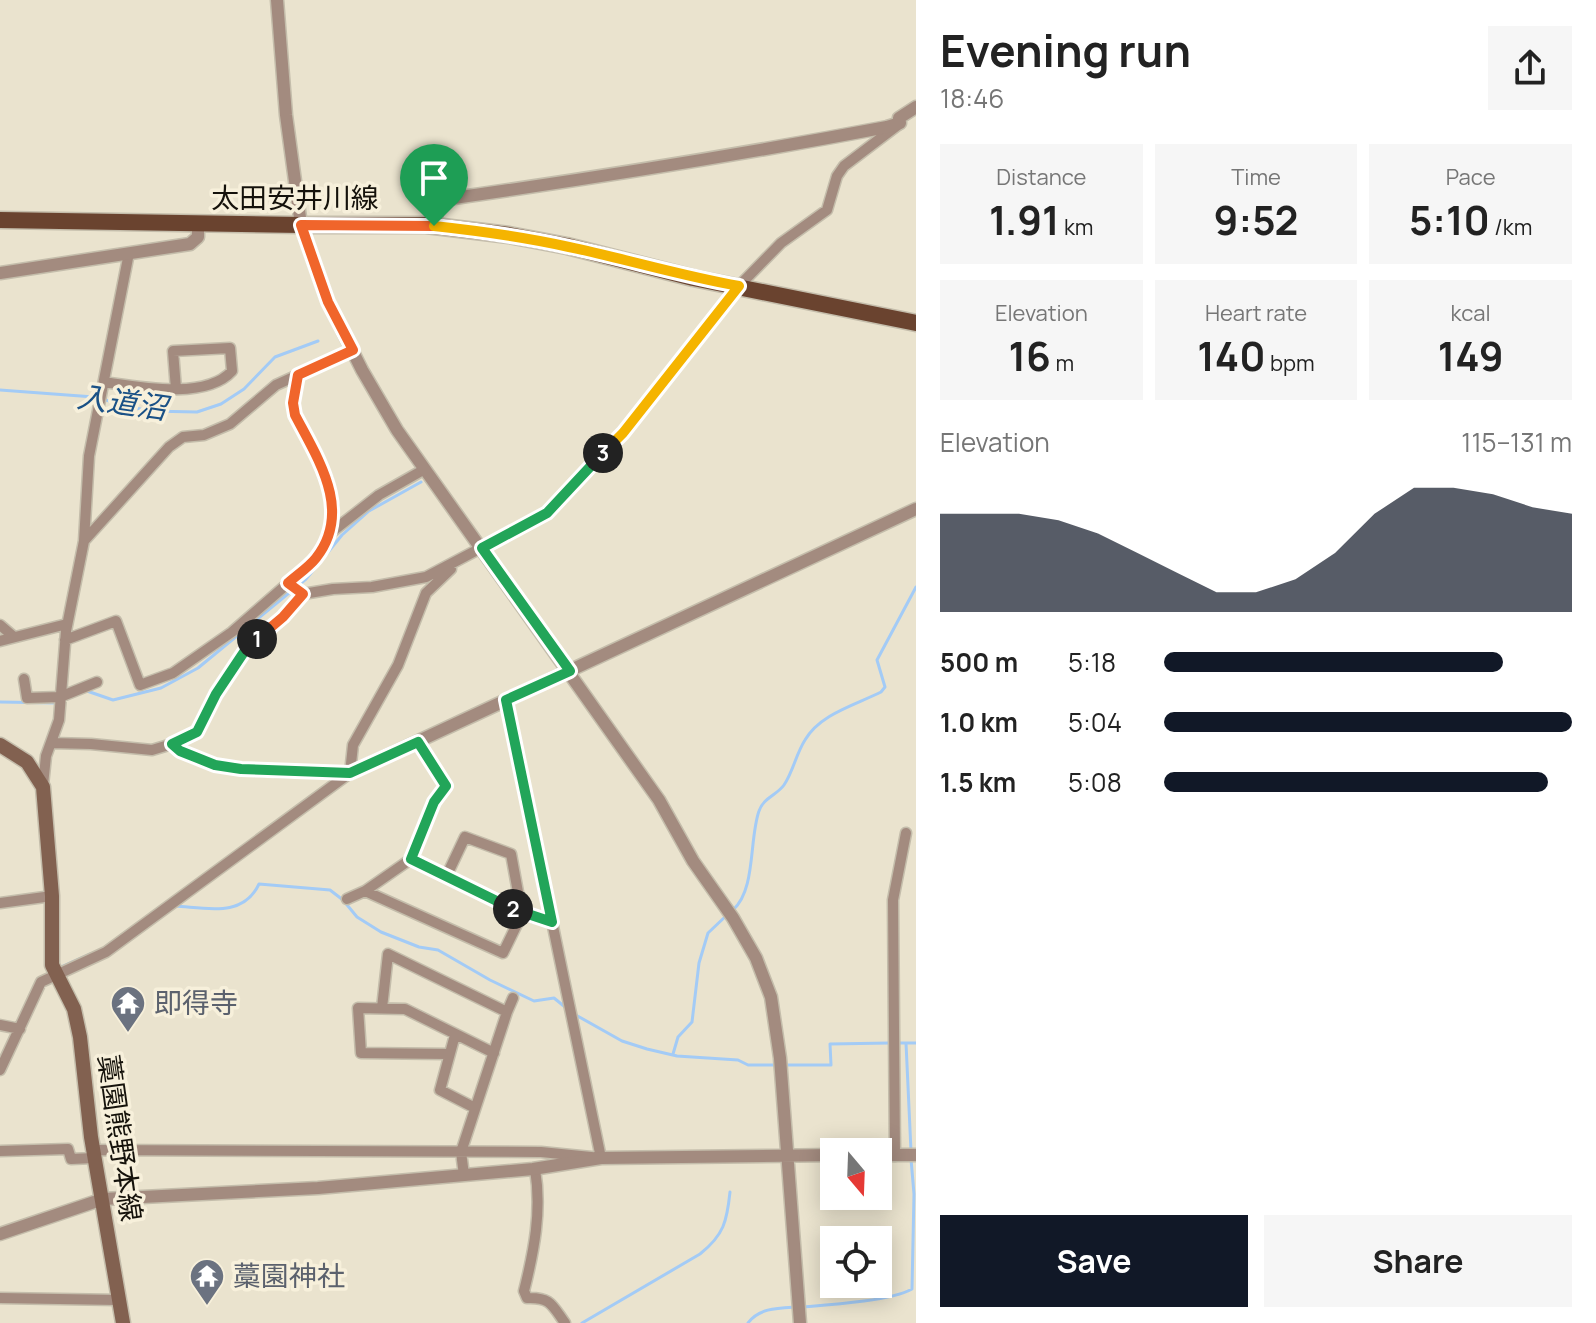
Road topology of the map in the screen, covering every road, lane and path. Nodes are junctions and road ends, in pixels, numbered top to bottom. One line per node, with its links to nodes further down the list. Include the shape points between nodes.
1 (277, 0): 6 (street)
2 (916, 107): 3 (street, via 899,118)
3 (900, 123): 7 (street, via 657,168 440,200); 10 (street, via 844,166 827,210 781,243)
4 (0, 220): 5 (main road, 太田安井川線)
5 (198, 224): 6 (main road, 太田安井川線); 8 (street, via 198,237 190,244)
6 (301, 225): 7 (main road, 太田安井川線); 12 (street, via 328,302)
7 (434, 226): 10 (main road, 太田安井川線, via 567,246)
8 (129, 253): 9 (street); 14 (street)
9 (0, 273)
10 (739, 286): 11 (main road, 太田安井川線); 20 (street, via 623,433 547,513)
11 (916, 323)
12 (353, 350): 13 (street); 16 (street, via 390,420)
13 (298, 375): 18 (street, via 295,415 327,478 333,506); 19 (street, via 261,395 230,424 183,437 169,447)
14 (104, 382): 15 (street); 19 (street, via 89,456)
15 (176, 389): 15 (street, via 223,382 232,371 230,348 173,351)
16 (425, 469): 18 (street, via 379,495); 20 (street)
17 (916, 509): 28 (street)
18 (329, 534): 22 (street)
19 (84, 541): 23 (street)
20 (482, 548): 21 (street); 28 (street)
21 (458, 562): 22 (street, via 398,583); 37 (street, via 426,593 398,665 353,745)
22 (295, 588): 26 (street, via 173,673 140,685 116,621); 35 (street, via 283,617 246,649 197,732)
23 (67, 624): 25 (street); 26 (street)
24 (0, 625): 25 (street)
25 (14, 637): 27 (street)
26 (65, 640): 32 (street)
27 (0, 641)
28 (570, 671): 31 (street); 61 (street, via 659,800 756,958 771,997)
29 (24, 679): 32 (street, via 27,698)
30 (97, 682): 32 (street)
31 (506, 700): 33 (street); 47 (street)
32 (60, 703): 34 (street)
33 (418, 742): 37 (street); 40 (street, via 446,786)
34 (51, 743): 35 (street, via 152,750); 38 (street)
35 (172, 744): 37 (street, via 215,765)
36 (0, 745): 38 (main road, via 27,762)
37 (350, 773): 48 (street, via 106,952)
38 (43, 787): 43 (main road, 藁園熊野本線)
39 (906, 833): 63 (street, via 893,900 894,1043)
40 (411, 859): 41 (street); 42 (street)
41 (446, 877): 46 (street); 46 (street, via 465,837 511,854)
42 (365, 891): 44 (street); 46 (street, via 503,953)
43 (52, 896): 45 (street); 48 (main road, 藁園熊野本線)
44 (347, 899)
45 (0, 903)
46 (522, 914): 47 (street)
47 (552, 922): 64 (street)
48 (55, 972): 52 (street, via 41,982); 60 (main road, 藁園熊野本線, via 74,1009)
49 (513, 998): 51 (street)
50 (382, 1008): 51 (street, via 388,954); 53 (street, via 405,1009); 55 (street, via 358,1008 361,1053)
51 (507, 1012): 54 (street)
52 (12, 1028): 56 (street)
53 (455, 1035): 54 (street); 55 (street)
54 (494, 1053): 57 (street)
55 (448, 1054): 57 (street, via 440,1090)
56 (0, 1068)
57 (475, 1108): 59 (street)
58 (0, 1151): 60 (street, via 68,1149 71,1159)
59 (461, 1152): 60 (street); 64 (street); 66 (street)
60 (94, 1154): 67 (main road, 藁園熊野本線)
61 (787, 1154): 62 (street); 64 (street); 71 (street)
62 (820, 1155)
63 (905, 1155)
64 (601, 1158): 65 (street)
65 (535, 1169): 66 (street); 73 (street, via 539,1191 534,1257 524,1291 527,1298 551,1302)
66 (464, 1175): 67 (street)
67 (103, 1199): 68 (street); 70 (main road, 藁園熊野本線)
68 (0, 1234)
69 (0, 1298): 70 (street)
70 (118, 1300): 72 (main road, 藁園熊野本線)
71 (799, 1312)
72 (123, 1323)
73 (565, 1323)

